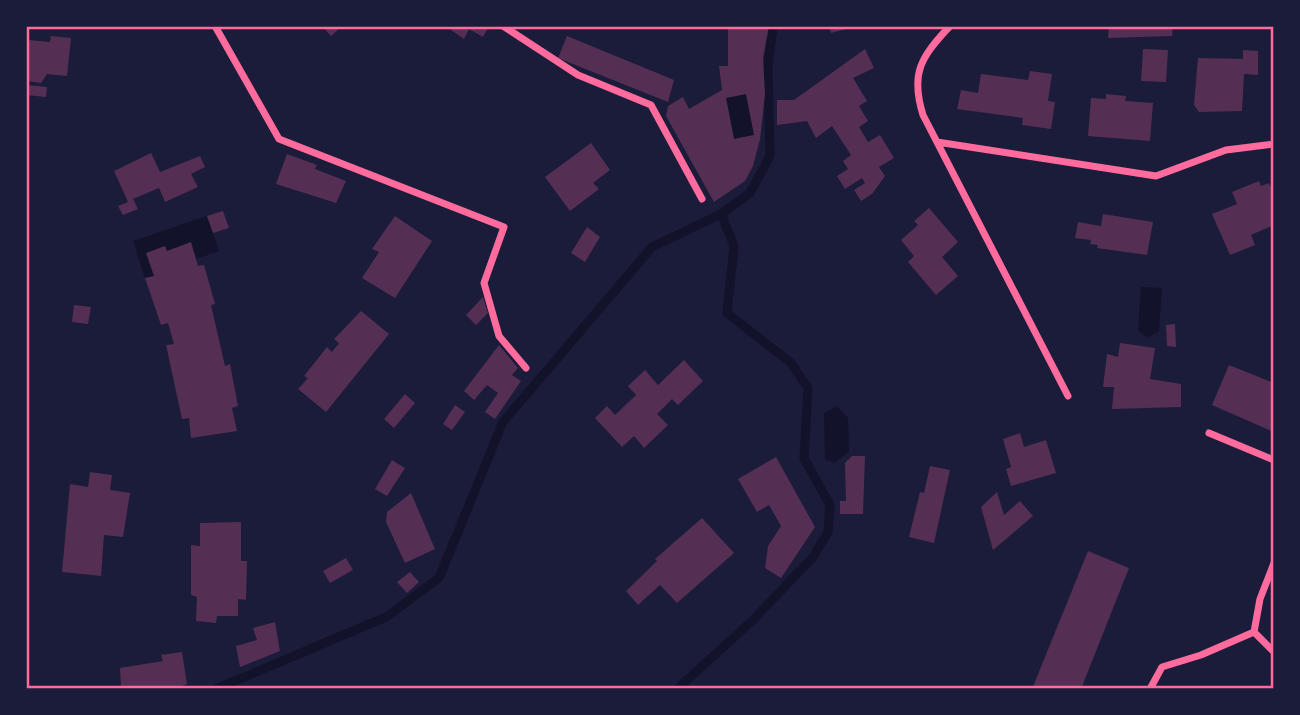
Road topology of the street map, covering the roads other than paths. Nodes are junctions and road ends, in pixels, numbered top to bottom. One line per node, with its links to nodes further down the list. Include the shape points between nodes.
1 (215, 26): 7 (street, via 279,139 504,227 484,283 499,336)
2 (503, 26): 6 (street, via 578,75 651,106)
3 (950, 26): 4 (street, via 925,54 918,71 916,94)
4 (937, 142): 5 (street, via 1156,176 1226,150); 8 (street)
5 (1274, 144)
6 (702, 199)
7 (526, 368)
8 (1068, 396)
9 (1209, 433): 10 (street)
10 (1274, 460)
11 (1274, 563): 12 (street, via 1259,598)
12 (1254, 632): 13 (street); 14 (street, via 1162,667)
13 (1274, 652)
14 (1150, 689)

